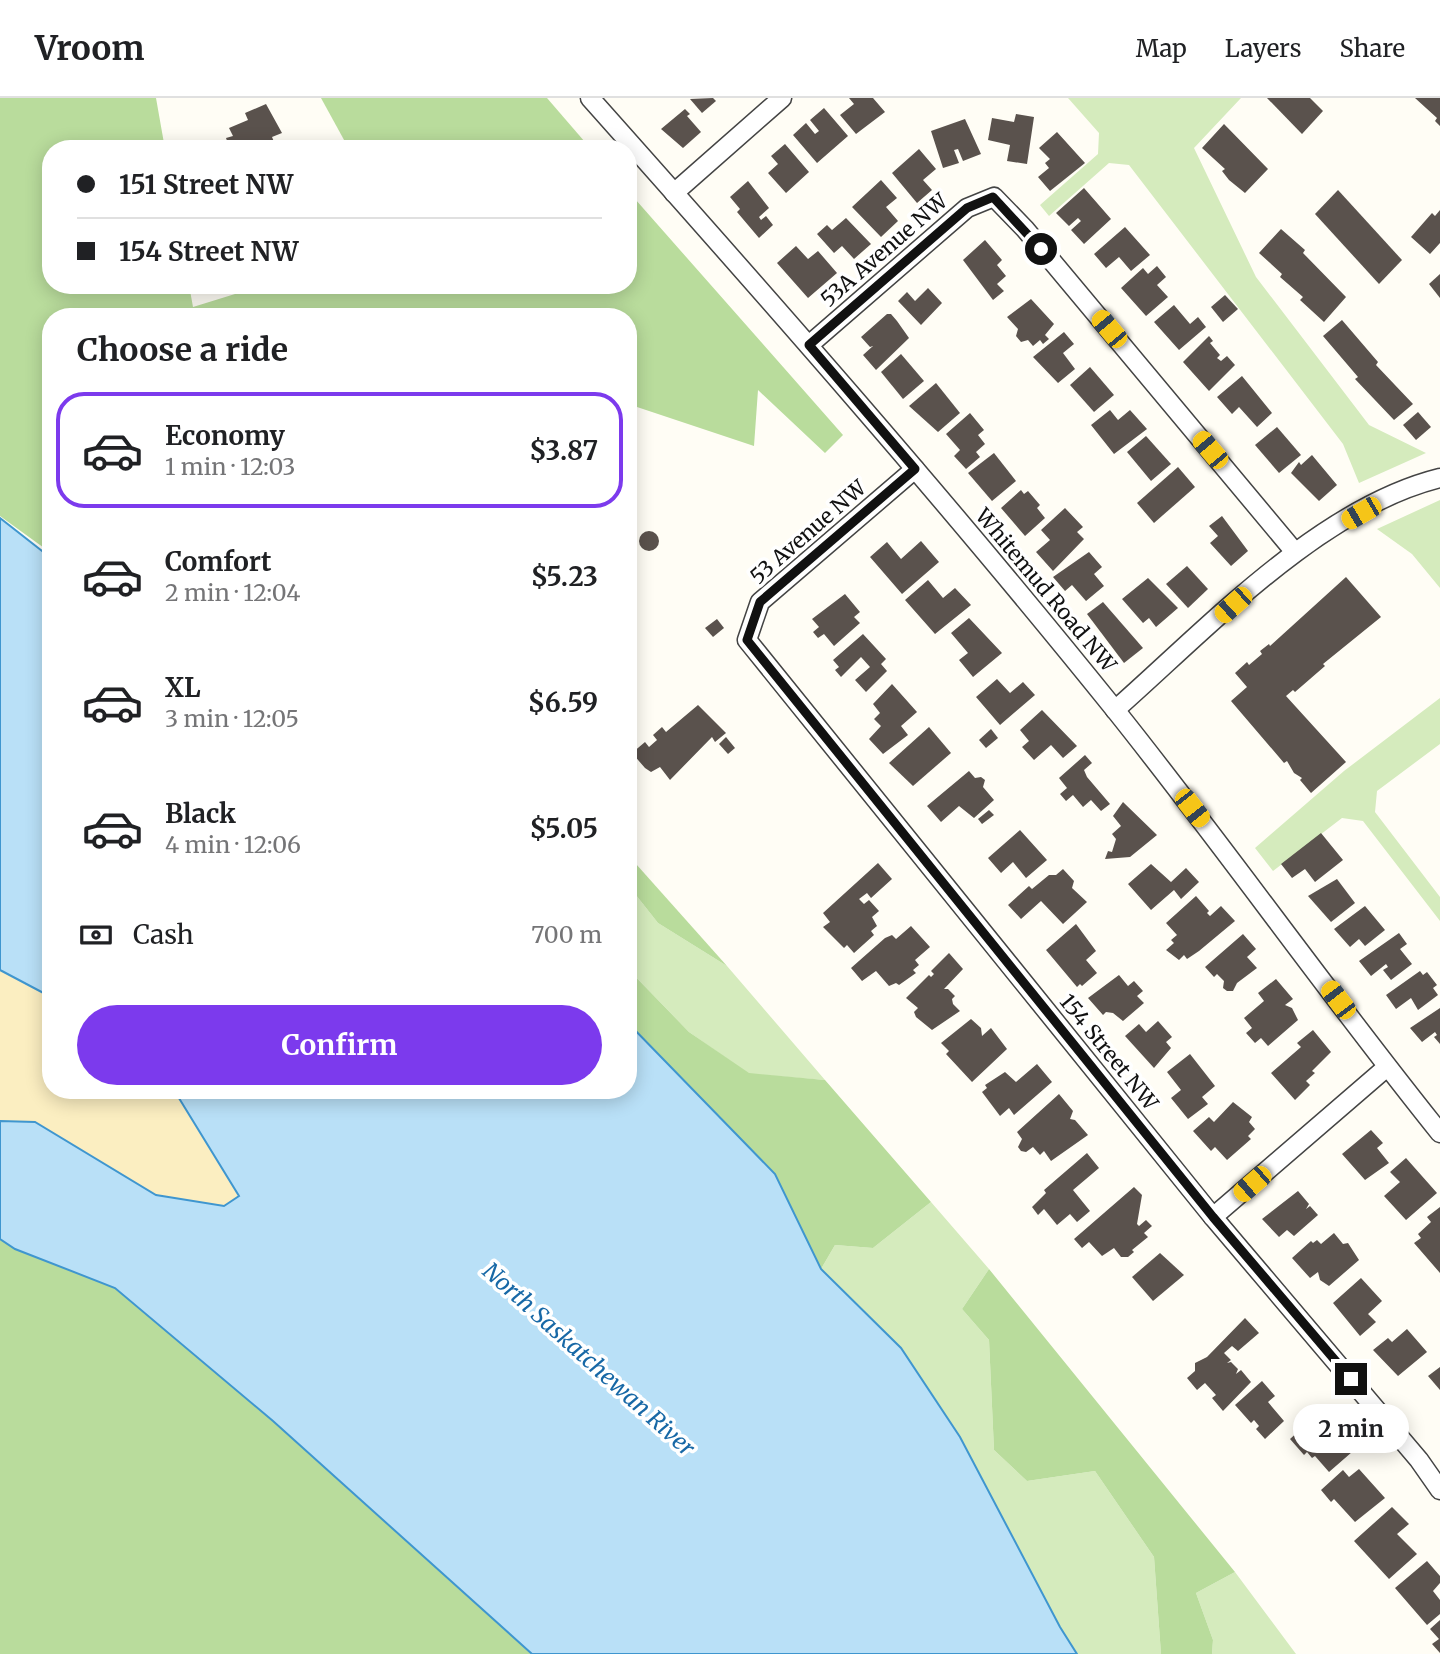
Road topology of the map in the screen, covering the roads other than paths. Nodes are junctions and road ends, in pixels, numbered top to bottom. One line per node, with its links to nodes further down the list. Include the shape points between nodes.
1 (590, 98): 3 (street, Whitemud Road NW)
2 (782, 98): 5 (street)
3 (627, 140)
4 (637, 151): 5 (street, Whitemud Road NW)
5 (674, 193): 6 (street, Whitemud Road NW)
6 (809, 345): 7 (street, Whitemud Road NW); 9 (street, 53A Avenue NW, via 967,208 993,197)
7 (915, 469): 10 (street, 53 Avenue NW, via 760,602); 11 (street, Whitemud Road NW)
8 (1440, 478): 9 (street, via 1406,487)
9 (1294, 551): 11 (street)
10 (747, 640): 14 (street, 154 Street NW)
11 (1115, 710): 12 (street, Whitemud Road NW)
12 (1387, 1067): 13 (street, Whitemud Road NW); 14 (street)
13 (1440, 1133)
14 (1213, 1217): 15 (street, 154 Street NW)
15 (1440, 1490)

